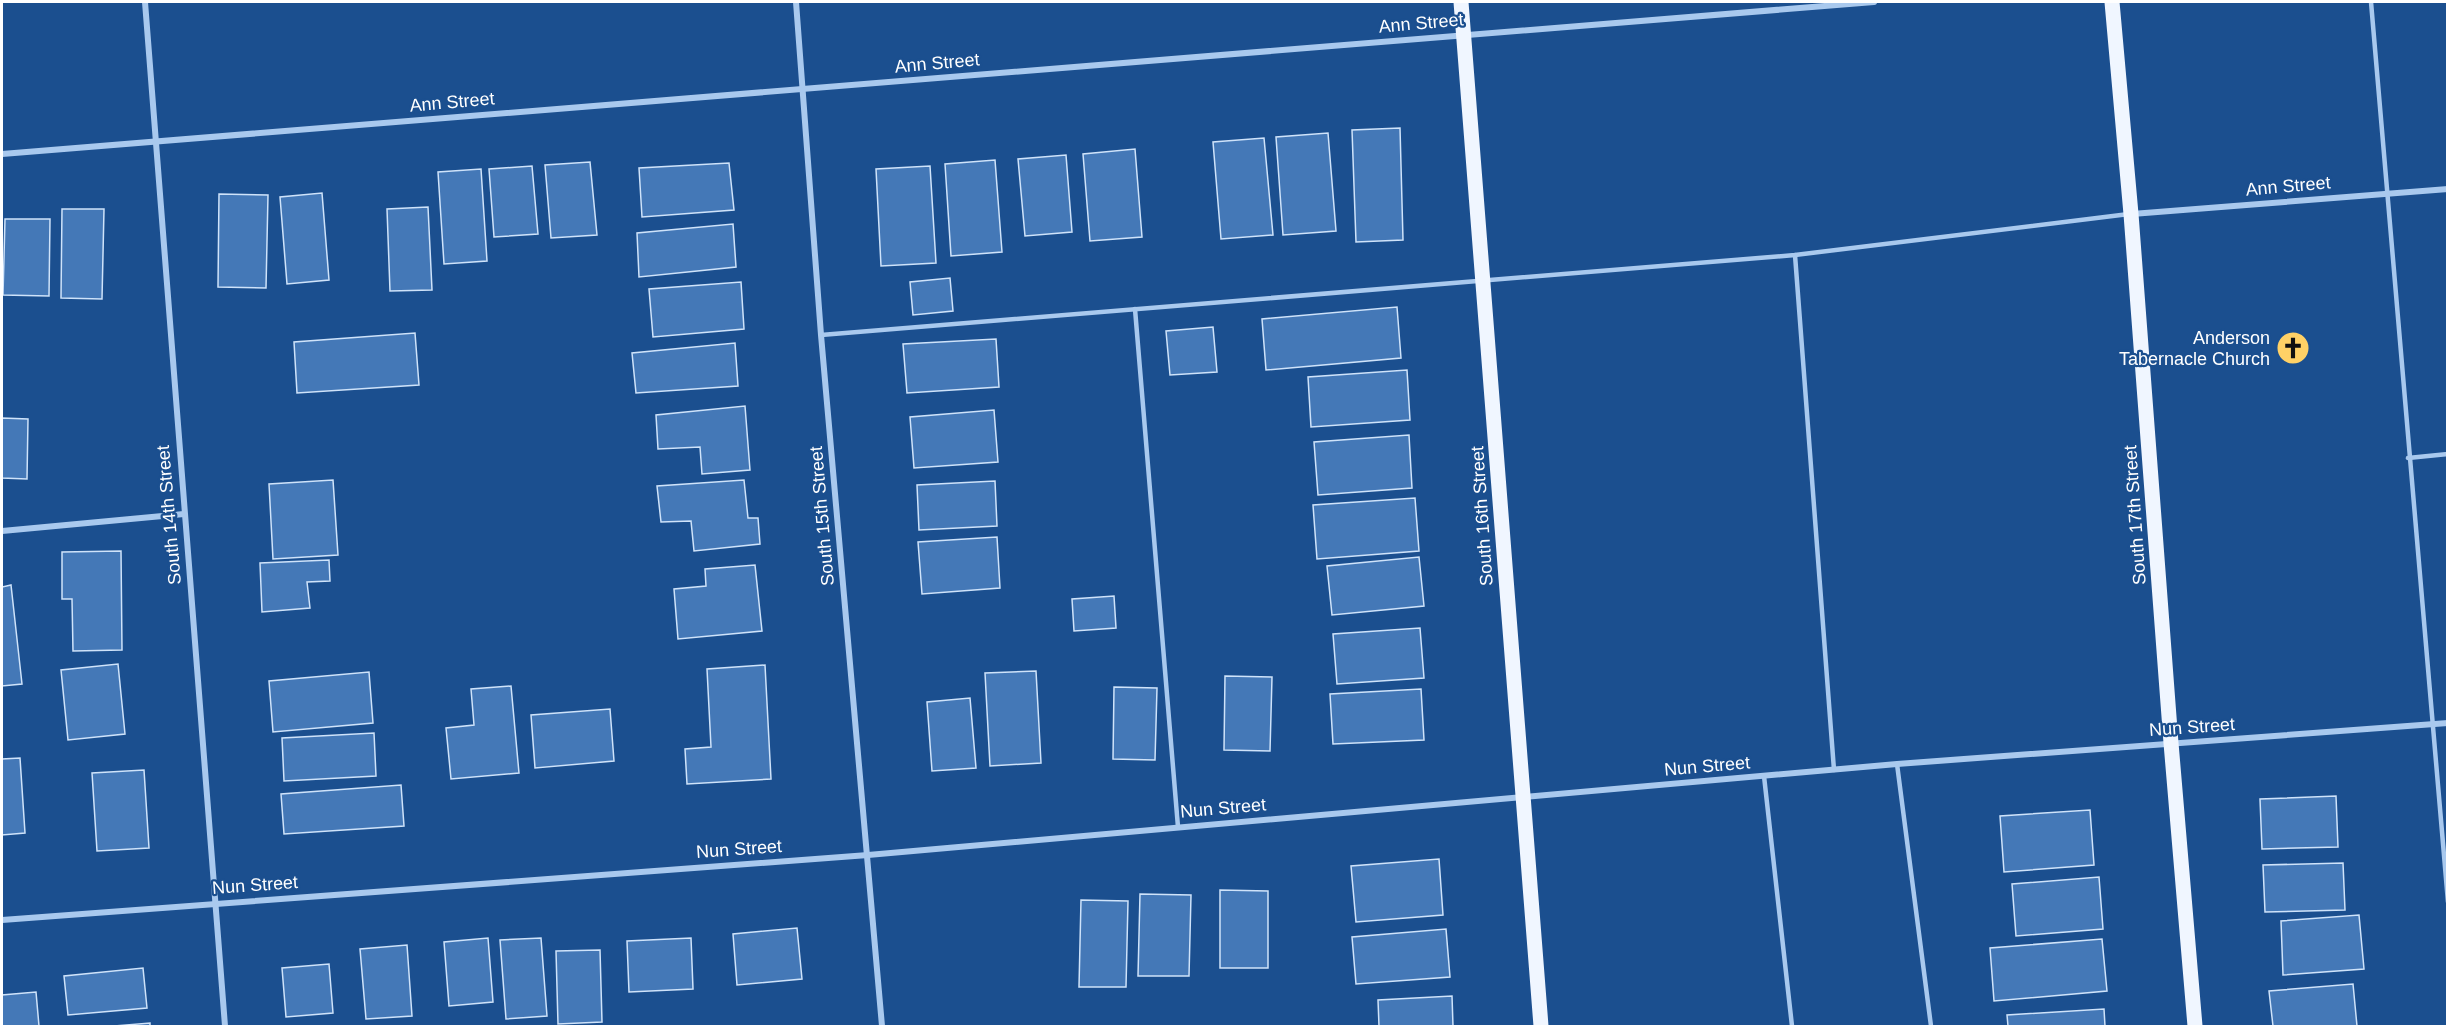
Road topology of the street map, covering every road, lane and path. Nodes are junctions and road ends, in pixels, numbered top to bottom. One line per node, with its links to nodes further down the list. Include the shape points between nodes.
1 (145, 2): 9 (street, South 14th Street)
2 (796, 2): 8 (street, South 15th Street)
3 (1461, 2): 7 (main road, South 16th Street)
4 (1874, 2): 7 (street, Ann Street)
5 (2112, 2): 13 (main road, South 17th Street)
6 (2371, 2): 12 (lane)
7 (1464, 35): 8 (street, Ann Street); 15 (main road, South 16th Street)
8 (802, 89): 9 (street, Ann Street); 17 (street, South 15th Street)
9 (155, 141): 10 (street, Ann Street); 20 (street, South 14th Street)
10 (2, 154)
11 (2448, 189): 12 (street, Ann Street)
12 (2387, 193): 13 (street, Ann Street); 19 (lane)
13 (2132, 214): 14 (lane); 24 (main road, South 17th Street)
14 (1795, 255): 15 (lane); 26 (lane)
15 (1483, 280): 16 (lane); 28 (main road, South 16th Street)
16 (1135, 309): 17 (lane); 29 (lane)
17 (821, 335): 30 (street, South 15th Street)
18 (2448, 454): 19 (lane)
19 (2408, 458): 23 (lane)
20 (184, 514): 21 (street); 31 (street, South 14th Street)
21 (2, 531)
22 (2448, 723): 23 (street, Nun Street)
23 (2431, 724): 24 (street, Nun Street); 32 (lane)
24 (2171, 743): 25 (street, Nun Street); 39 (main road, South 17th Street)
25 (1897, 764): 26 (street, Nun Street); 38 (lane)
26 (1834, 770): 27 (street, Nun Street)
27 (1764, 776): 28 (street, Nun Street); 37 (lane)
28 (1523, 798): 29 (street, Nun Street); 36 (main road, South 16th Street)
29 (1178, 827): 30 (street, Nun Street)
30 (868, 855): 31 (street, Nun Street); 35 (street, South 15th Street)
31 (216, 902): 33 (street, Nun Street); 34 (street, South 14th Street)
32 (2448, 902)
33 (2, 920)
34 (225, 1026)
35 (882, 1026)
36 (1542, 1026)
37 (1792, 1026)
38 (1931, 1026)
39 (2195, 1026)

